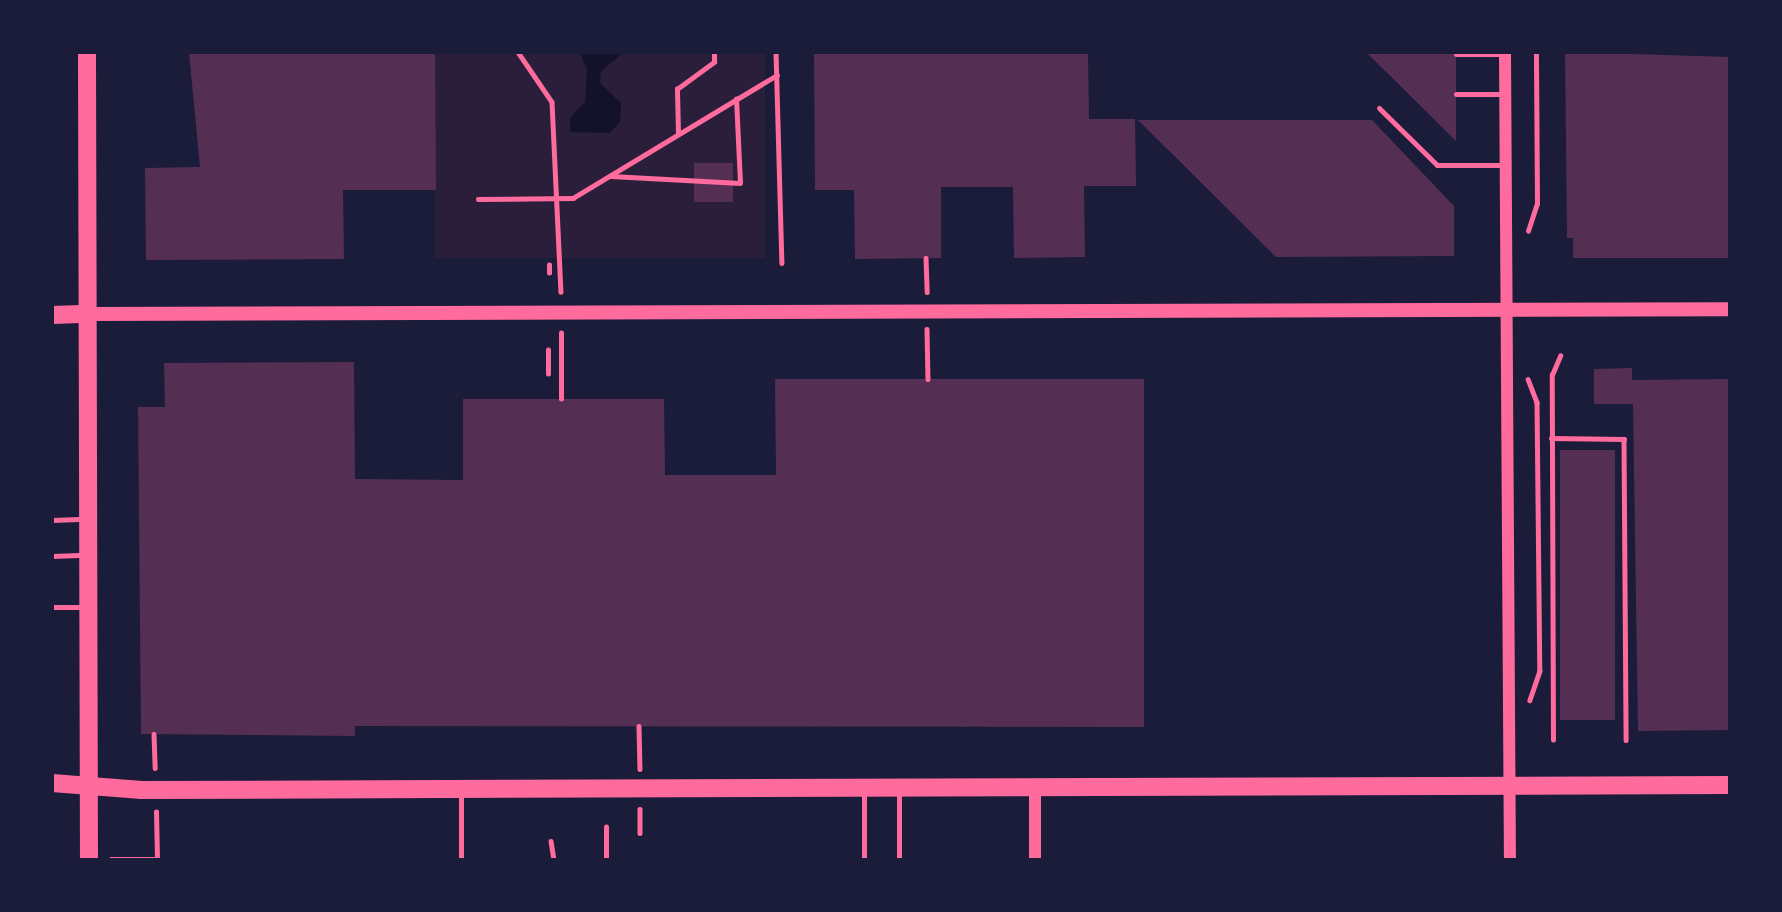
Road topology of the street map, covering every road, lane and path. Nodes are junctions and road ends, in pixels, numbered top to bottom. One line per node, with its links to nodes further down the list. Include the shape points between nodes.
1 (87, 52): 25 (main road)
2 (518, 52): 17 (path, via 552,102)
3 (714, 52): 13 (path, via 714,62 677,89)
4 (776, 52): 8 (path)
5 (1536, 52): 18 (path, via 1536,204)
6 (1504, 53): 7 (lane); 10 (street)
7 (1456, 54)
8 (777, 75): 11 (path); 20 (path)
9 (1456, 94): 10 (lane)
10 (1505, 94): 14 (street)
11 (736, 99): 13 (path); 15 (path, via 740,183)
12 (1379, 108): 14 (lane, via 1437,165)
13 (678, 134): 15 (path)
14 (1506, 165): 24 (street)
15 (609, 176): 17 (path)
16 (478, 199): 17 (path)
17 (560, 199): 19 (path)
18 (1527, 244)
19 (561, 251)
20 (782, 263)
21 (549, 265): 22 (path)
22 (549, 273)
23 (1730, 309): 24 (main road)
24 (1507, 310): 25 (main road); 44 (street)
25 (88, 314): 26 (main road); 32 (main road)
26 (52, 315)
27 (548, 350): 30 (path)
28 (1560, 356): 31 (path, via 1552,375)
29 (1528, 369): 38 (path, via 1537,402 1540,671)
30 (548, 374)
31 (1551, 438): 40 (path); 41 (path, via 1624,439)
32 (88, 519): 33 (lane); 34 (main road)
33 (52, 520)
34 (88, 555): 35 (lane); 37 (main road)
35 (52, 556)
36 (52, 607): 37 (lane)
37 (88, 607): 46 (main road)
38 (1528, 706)
39 (155, 734): 42 (path)
40 (1553, 740)
41 (1626, 740)
42 (155, 775)
43 (52, 783): 46 (main road)
44 (1508, 784): 45 (main road); 47 (main road); 62 (street)
45 (1730, 785)
46 (89, 786): 50 (main road); 54 (main road)
47 (1035, 788): 49 (main road); 61 (street)
48 (864, 789): 49 (main road); 50 (main road); 59 (lane)
49 (899, 789): 60 (lane)
50 (461, 790): 56 (lane)
51 (156, 803): 55 (path, via 156,859)
52 (606, 827): 58 (path)
53 (551, 841): 57 (path)
54 (89, 859)
55 (102, 859)
56 (461, 859)
57 (554, 859)
58 (606, 859)
59 (864, 859)
60 (899, 859)
61 (1035, 859)
62 (1510, 859)

